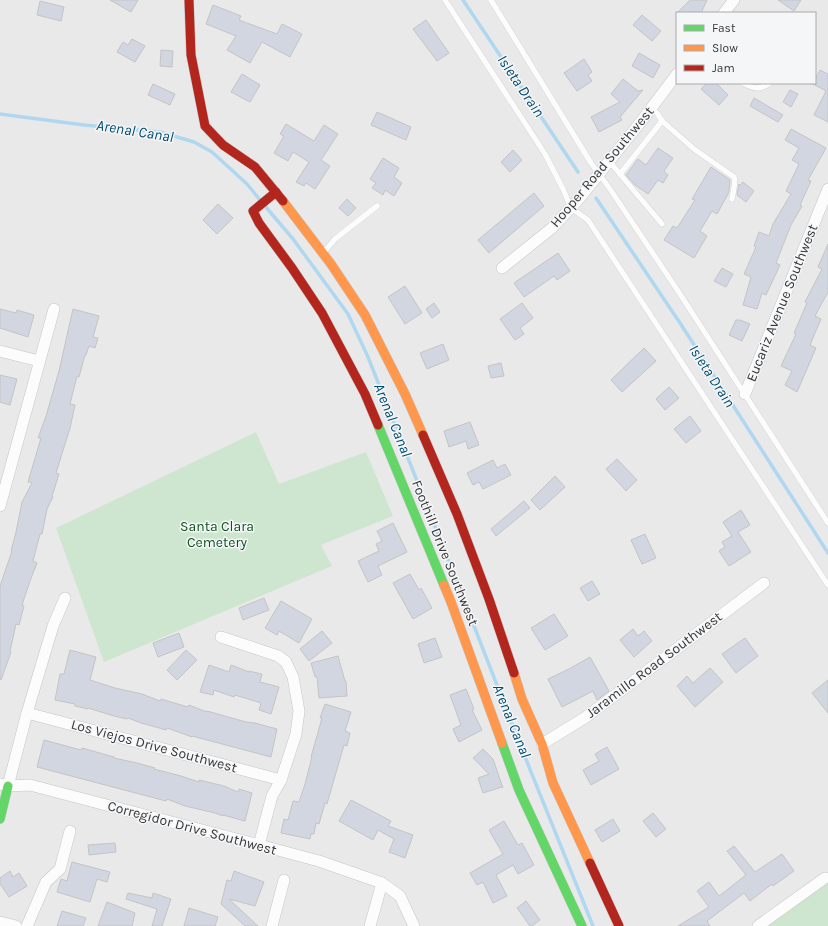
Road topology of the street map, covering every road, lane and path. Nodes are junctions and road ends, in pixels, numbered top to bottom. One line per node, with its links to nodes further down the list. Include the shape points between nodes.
1 (189, 0): 15 (street, Foothill Drive Southwest, via 191,55 205,126 224,145 255,167)
2 (445, 0): 18 (lane, via 545,154)
3 (491, 0): 12 (lane)
4 (734, 0): 5 (street)
5 (725, 12)
6 (676, 75): 9 (street, Hooper Road Southwest)
7 (745, 84): 8 (lane, via 756,88)
8 (768, 84)
9 (651, 108): 10 (lane); 11 (street, Hooper Road Southwest)
10 (662, 121): 13 (lane); 16 (lane, via 694,149 734,177)
11 (609, 160): 12 (street, Hooper Road Southwest); 13 (lane)
12 (599, 174): 18 (street, Hooper Road Southwest); 25 (lane)
13 (620, 174): 19 (lane)
14 (828, 190): 25 (street, Eucariz Avenue Southwest)
15 (274, 194): 20 (street, Foothill Drive Southwest); 49 (street, Foothill Drive Southwest, via 253,211 322,313 365,394 452,602 519,790)
16 (732, 199)
17 (377, 206): 20 (lane, via 335,239)
18 (571, 208): 21 (street, Hooper Road Southwest, via 552,228); 30 (lane, via 588,220)
19 (662, 224)
20 (323, 253): 34 (street, Foothill Drive Southwest, via 365,315 405,394 457,514 489,599 522,699)
21 (502, 268)
22 (54, 309): 24 (street)
23 (0, 351): 24 (street)
24 (39, 361): 26 (street)
25 (744, 394): 28 (lane)
26 (3, 480): 27 (street)
27 (0, 506)
28 (828, 523)
29 (764, 583): 34 (street, Jaramillo Road Southwest, via 586,716)
30 (828, 586)
31 (65, 598): 33 (street, via 52,626)
32 (221, 636): 35 (street, via 278,656 286,662 293,677 299,711 296,734)
33 (27, 713): 35 (street, Los Viejos Drive Southwest); 36 (street)
34 (542, 744): 50 (street, Foothill Drive Southwest, via 554,783)
35 (281, 780): 39 (street, via 272,796)
36 (4, 785): 37 (street); 39 (street, Corregidor Drive Southwest, via 30,785)
37 (0, 819)
38 (70, 831): 45 (street, via 60,868 46,882)
39 (259, 845): 42 (street, Corregidor Drive Southwest)
40 (825, 878): 51 (street)
41 (284, 880): 46 (street)
42 (382, 883): 47 (street); 48 (street, Corregidor Drive Southwest, via 400,896)
43 (0, 922): 44 (street)
44 (16, 926)
45 (27, 926)
46 (272, 926)
47 (370, 926)
48 (414, 926)
49 (582, 926)
50 (619, 926)
51 (758, 926)

